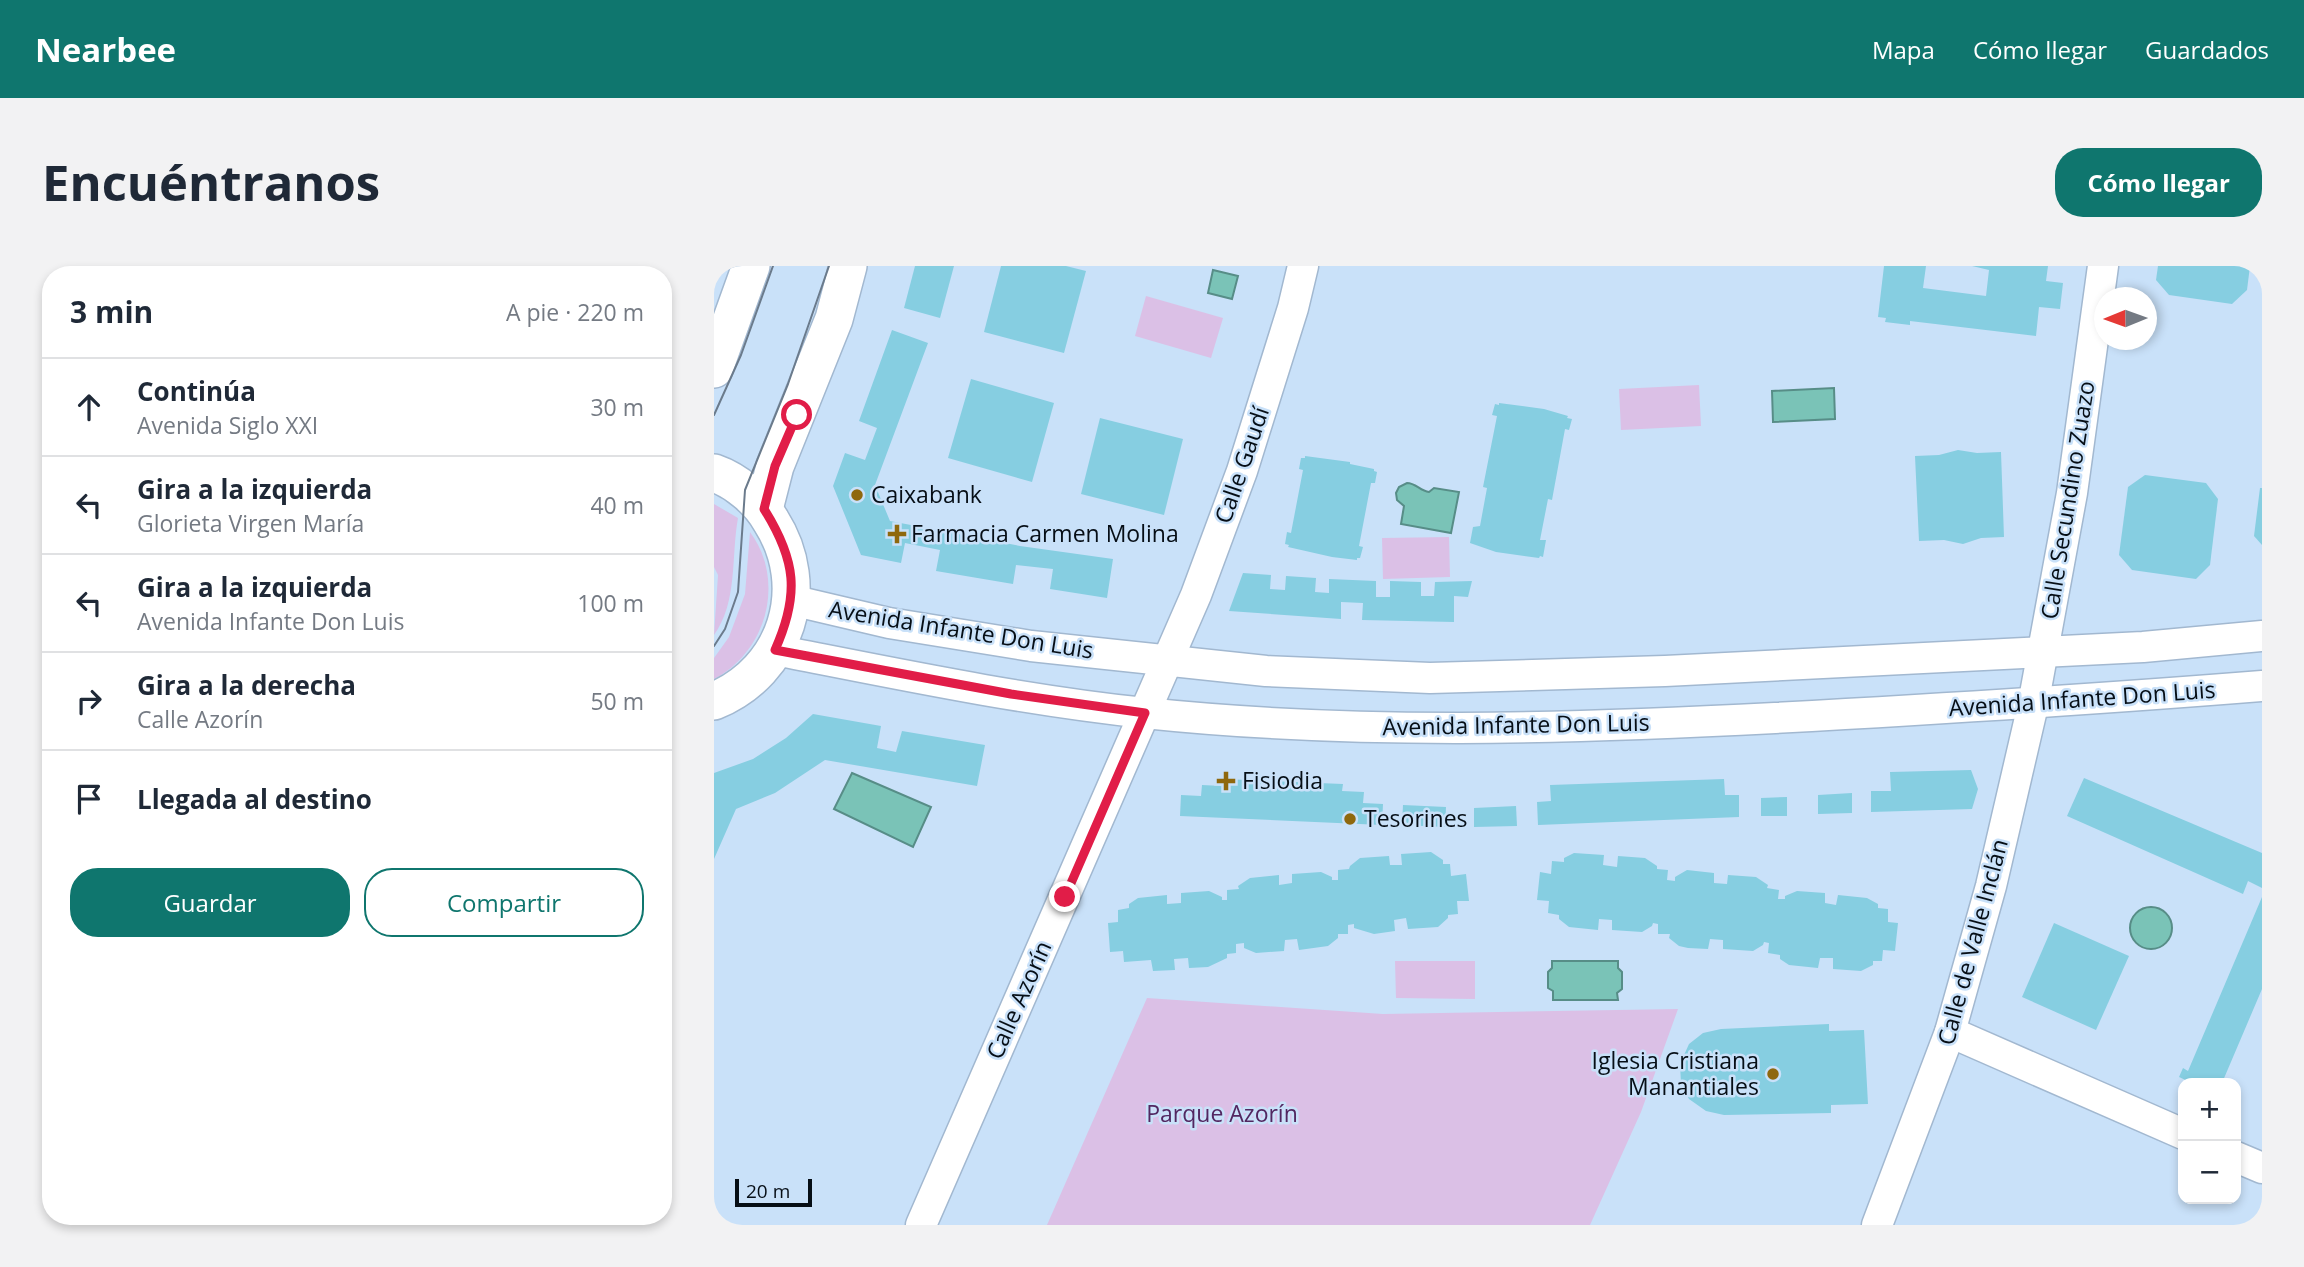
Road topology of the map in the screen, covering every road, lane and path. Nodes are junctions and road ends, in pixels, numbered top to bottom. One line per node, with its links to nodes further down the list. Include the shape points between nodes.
1 (751, 266): 5 (street)
2 (848, 266): 7 (street, via 834,319 775,466)
3 (1303, 266): 12 (street, Calle Gaudí, via 1242,471)
4 (2103, 266): 11 (street, Calle Secundino Zuazo, via 2072,493)
5 (714, 369)
6 (714, 473): 7 (street, via 745,490)
7 (764, 509): 8 (street, via 784,547)
8 (791, 600): 10 (street); 12 (street, Avenida Infante Don Luis, via 1031,646)
9 (2262, 636): 11 (street, Avenida Infante Don Luis)
10 (775, 650): 14 (street, via 756,675); 16 (street, Avenida Infante Don Luis, via 1011,694)
11 (2043, 651): 12 (street, Avenida Infante Don Luis, via 1430,678 1266,671); 15 (street, Calle de Valle Inclán)
12 (1167, 660): 16 (street, Calle Azorín)
13 (2262, 687): 15 (street, Avenida Infante Don Luis)
14 (714, 701)
15 (2033, 705): 16 (street, Avenida Infante Don Luis, via 1669,723 1429,729); 17 (street, Calle de Valle Inclán, via 1991,886)
16 (1145, 713): 21 (street, Calle Azorín)
17 (1950, 1032): 18 (street); 22 (street, Calle de Valle Inclán)
18 (2178, 1132)
19 (2241, 1159): 20 (street)
20 (2262, 1168)
21 (921, 1225)
22 (1877, 1225)

